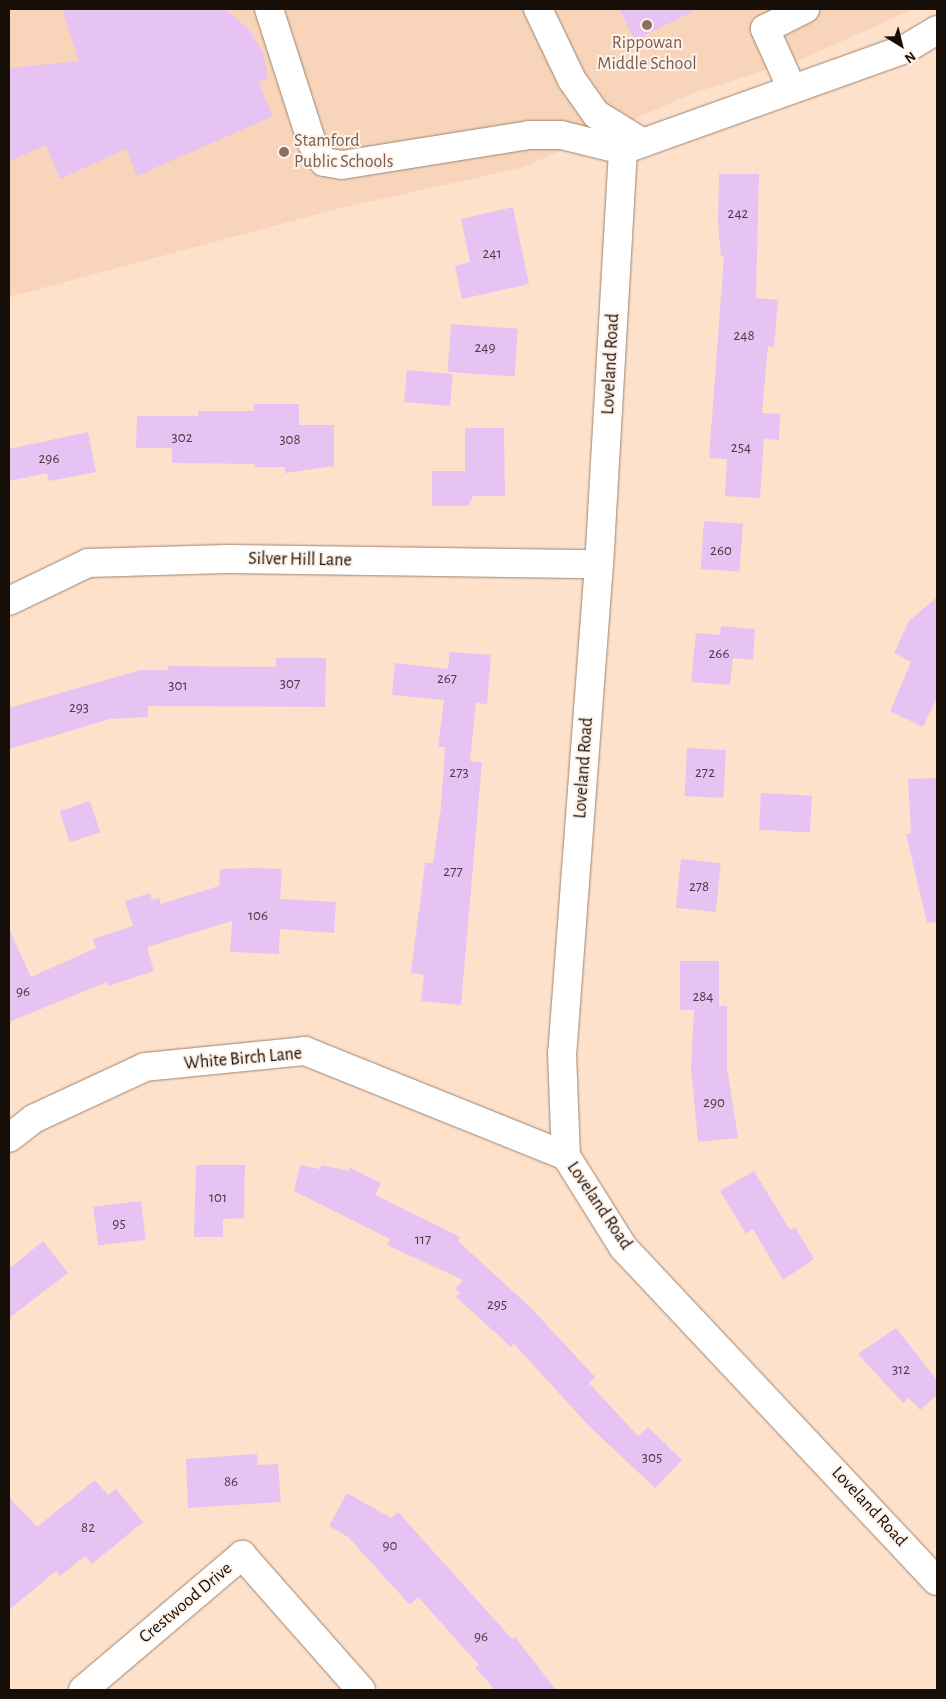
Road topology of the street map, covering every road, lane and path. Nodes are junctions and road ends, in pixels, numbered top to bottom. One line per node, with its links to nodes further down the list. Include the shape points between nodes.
1 (268, 9): 6 (street, via 312,143 324,162 342,165 530,135 561,135)
2 (538, 9): 6 (street, via 572,80 596,114)
3 (805, 9): 5 (street, via 766,29)
4 (937, 30): 5 (street, via 905,49)
5 (792, 89): 6 (street)
6 (633, 147): 7 (street, Loveland Road)
7 (599, 564): 8 (street, Silver Hill Lane, via 226,559 88,564); 10 (street, Loveland Road, via 562,1053)
8 (9, 600)
9 (9, 1138): 10 (street, White Birch Lane, via 33,1119 145,1067 305,1051)
10 (566, 1156): 11 (street, Loveland Road, via 623,1246)
11 (937, 1582)
12 (83, 1690): 13 (street, Crestwood Drive, via 242,1555)
13 (361, 1690)

